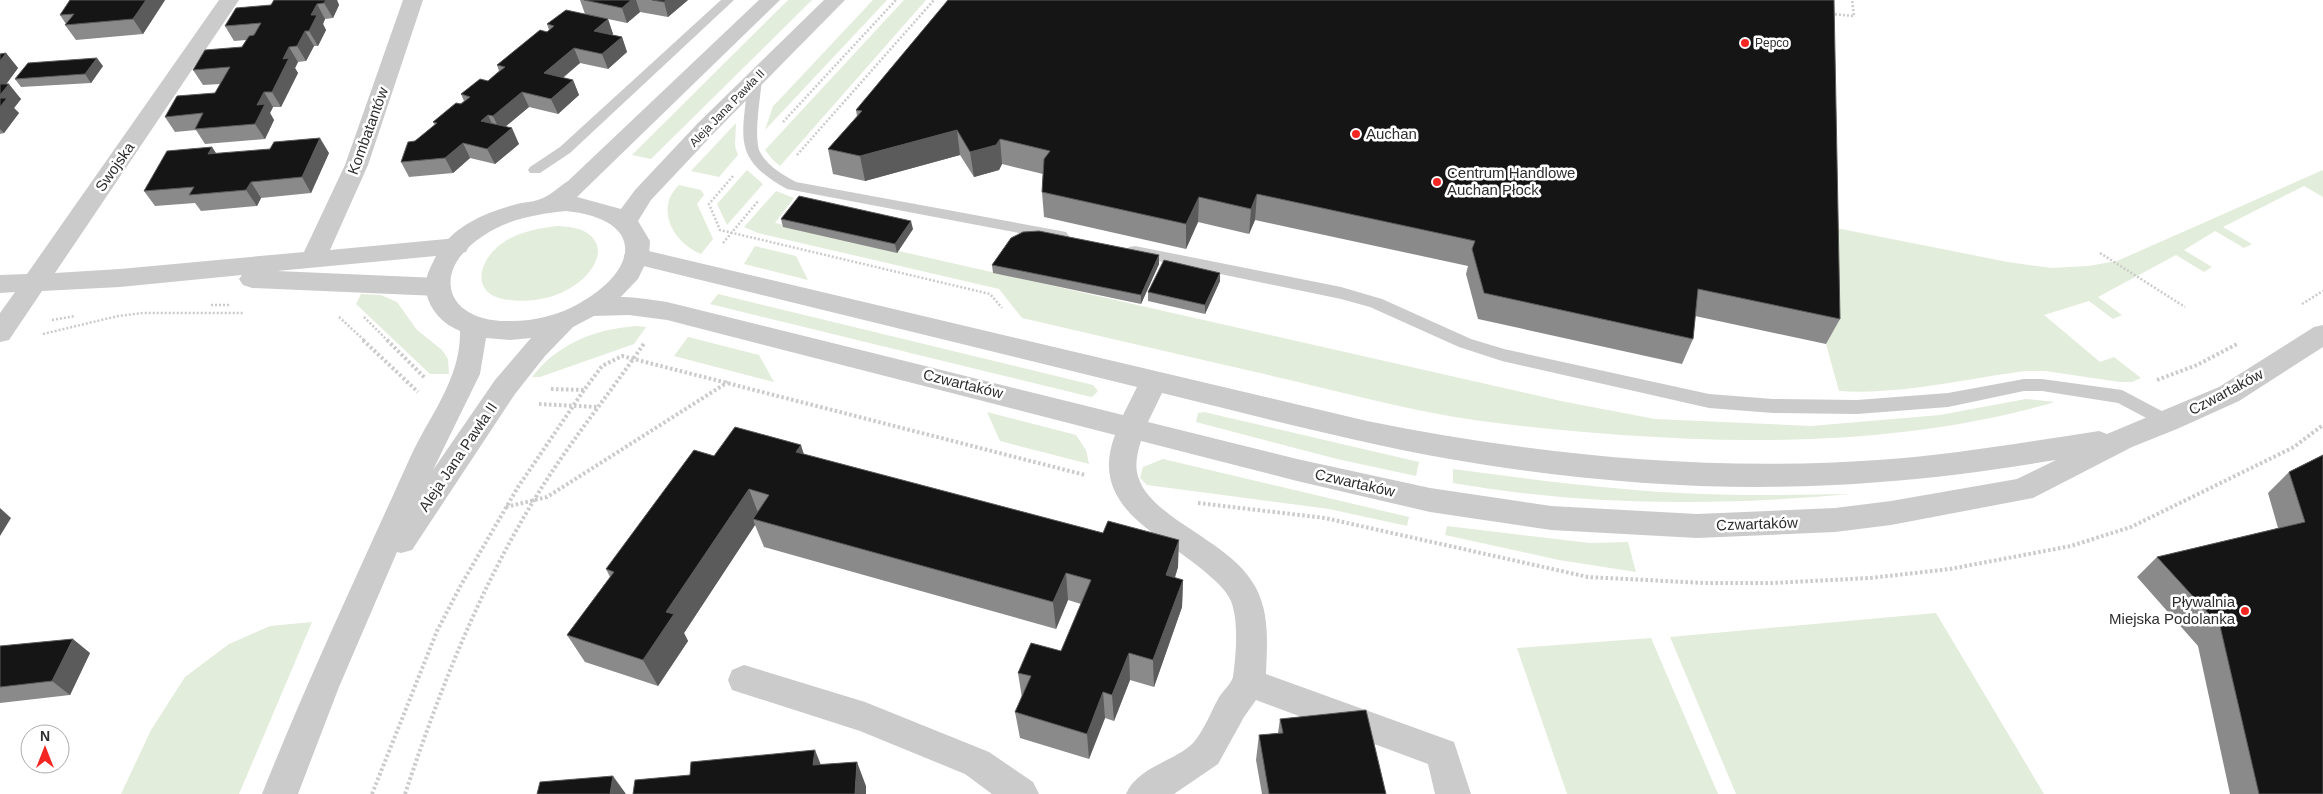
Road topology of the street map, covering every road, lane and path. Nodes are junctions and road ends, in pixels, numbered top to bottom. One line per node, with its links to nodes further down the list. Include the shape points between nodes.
1 (229, 0): 22 (street, Swojska)
2 (413, 0): 19 (street, Kombatantów, via 366,141 329,231)
3 (728, 0): 10 (lane, via 565,150)
4 (770, 0): 12 (street, via 576,186)
5 (835, 0): 9 (street, Aleja Jana Pawła II)
6 (934, 0): 11 (path)
7 (1852, 0): 8 (path, via 1854,16)
8 (1828, 14)
9 (756, 78): 11 (lane, via 750,146 759,162); 13 (street, Aleja Jana Pawła II, via 643,196)
10 (535, 170)
11 (778, 178): 14 (lane, via 792,186); 20 (path)
12 (551, 204): 13 (street, via 592,205); 15 (street, via 494,220)
13 (625, 221): 18 (street, via 634,233)
14 (1077, 239)
15 (457, 246): 19 (street); 24 (street, via 441,270)
16 (1116, 247): 49 (lane, via 1341,292 1376,303 1465,343 1502,355 1709,401 1857,407 1948,400 2024,385 2042,385 2122,397)
17 (2100, 253): 28 (path)
18 (636, 256): 20 (street, Czwartaków); 27 (street, via 622,282)
19 (313, 259): 21 (street)
20 (697, 271): 41 (street, Czwartaków)
21 (120, 278): 22 (street); 24 (street, via 246,279)
22 (34, 282): 23 (street); 36 (street, Swojska)
23 (0, 284)
24 (438, 287): 35 (street, via 450,313)
25 (209, 305): 26 (path)
26 (239, 305)
27 (592, 307): 29 (street, Czwartaków, via 629,306); 34 (street)
28 (2185, 307)
29 (667, 311): 39 (path); 51 (street, Czwartaków)
30 (250, 313): 37 (path, via 143,313)
31 (337, 314): 45 (path, via 425,398)
32 (360, 314): 40 (path)
33 (80, 315): 36 (path)
34 (565, 320): 35 (street, via 511,331); 46 (street, Aleja Jana Pawła II, via 520,367)
35 (473, 326): 45 (street, Aleja Jana Pawła II, via 471,366)
36 (3, 329)
37 (39, 334)
38 (2323, 334): 49 (street, Czwartaków, via 2229,394)
39 (635, 358): 42 (path); 44 (path, via 622,356 602,366); 48 (path)
40 (426, 379)
41 (1154, 380): 51 (street); 52 (street, Czwartaków, via 1438,446 1587,466 1656,471 1786,475 1848,473 1978,460)
42 (728, 382): 53 (path); 54 (path, via 547,498)
43 (546, 388): 44 (path)
44 (584, 390): 47 (path)
45 (456, 400): 57 (street, Aleja Jana Pawła II, via 431,445)
46 (495, 402): 47 (path); 57 (street, Aleja Jana Pawła II)
47 (575, 406): 48 (path); 56 (path, via 541,451)
48 (598, 407): 54 (path)
49 (2166, 422): 52 (street, Czwartaków)
50 (2323, 425): 55 (path, via 2294,446 2131,527 2071,546 1950,569 1870,578 1704,583 1588,577 1325,518)
51 (1133, 427): 52 (street, Czwartaków, via 1297,470 1430,500 1571,520 1697,526 1844,519 2023,490); 53 (street, via 1122,460)
52 (2122, 439)
53 (1126, 487): 59 (street, via 1140,506 1214,561 1242,594 1249,614)
54 (533, 501): 56 (path); 62 (path, via 463,634)
55 (1196, 503)
56 (506, 507): 61 (path, via 437,631)
57 (359, 602): 60 (street, Aleja Jana Pawła II)
58 (744, 680): 63 (street, via 865,717 943,749 977,763)
59 (1249, 683): 64 (street, via 1206,753); 65 (street, via 1442,753)
60 (280, 794)
61 (372, 794)
62 (405, 794)
63 (1021, 794)
64 (1144, 794)
65 (1453, 794)

